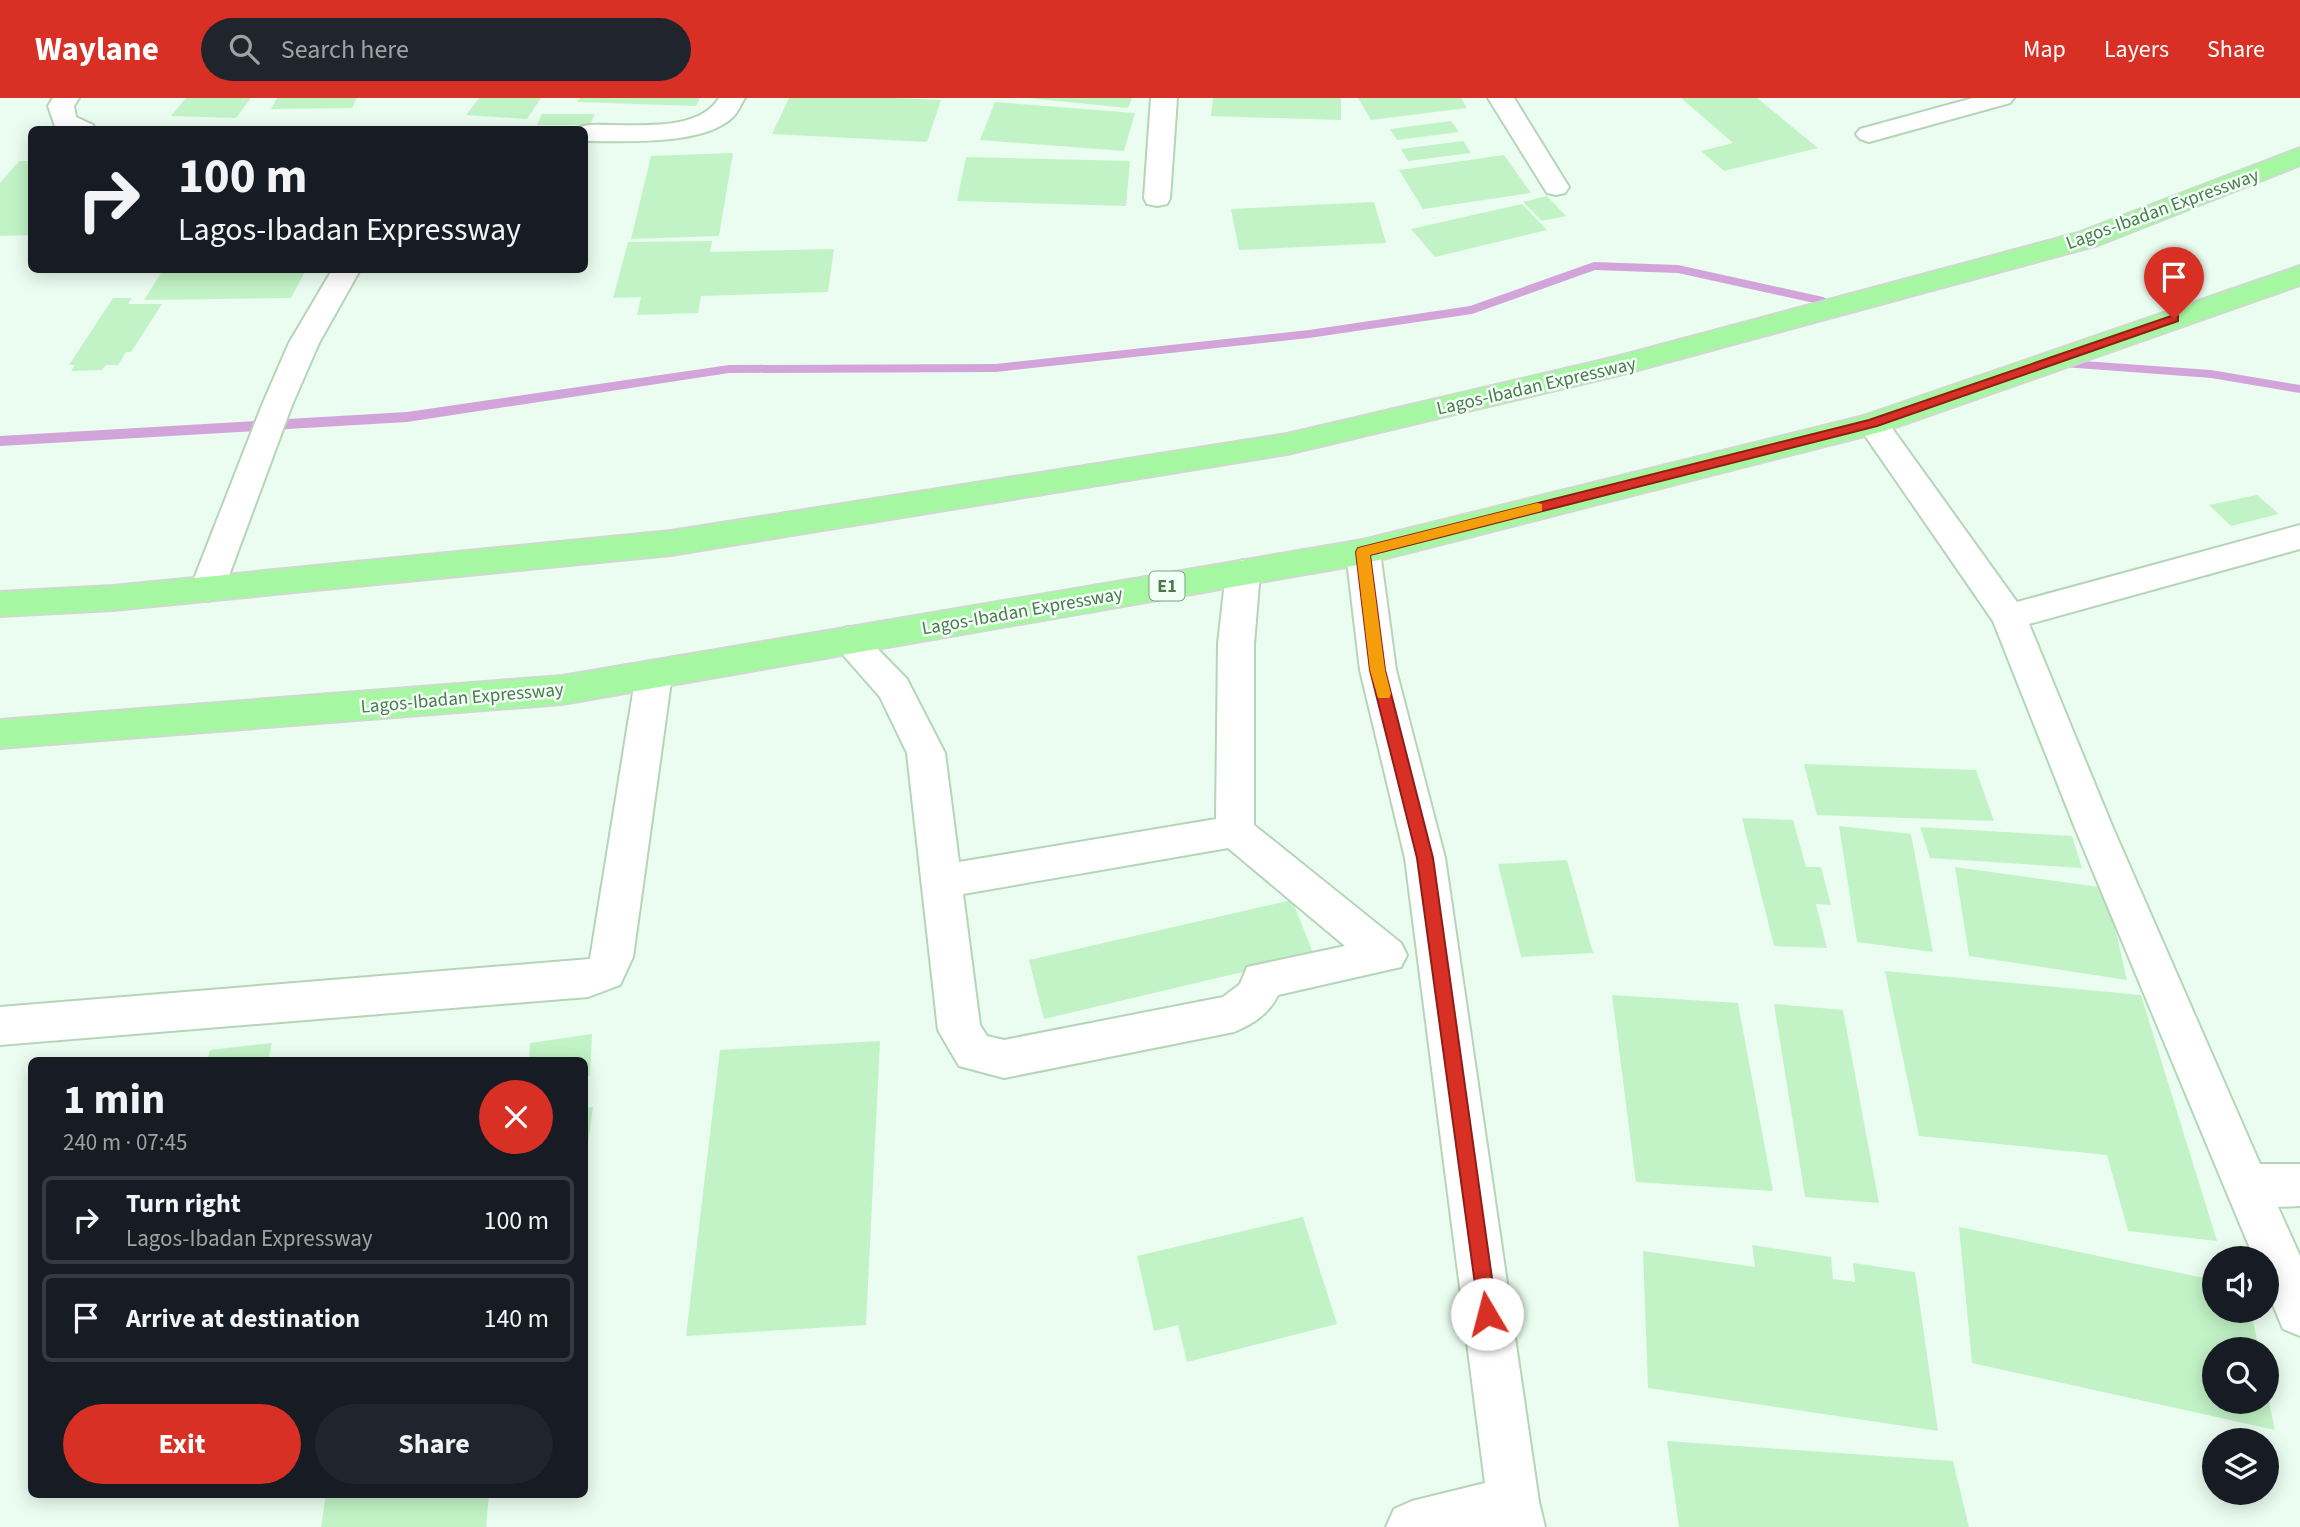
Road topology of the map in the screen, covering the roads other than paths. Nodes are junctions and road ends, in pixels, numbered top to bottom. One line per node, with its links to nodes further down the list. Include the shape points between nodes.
1 (65, 98): 6 (street, via 61,106 64,121)
2 (732, 98): 7 (street, via 730,106 713,120 693,129)
3 (1164, 98): 11 (street)
4 (1501, 98): 10 (street)
5 (2001, 98): 8 (street)
6 (75, 126)
7 (588, 133)
8 (1869, 134)
9 (2300, 156): 18 (highway, Lagos-Ibadan Expressway, via 2088,239 1619,366 1287,444 671,543)
10 (1556, 187)
11 (1157, 198)
12 (344, 273): 18 (street, via 304,343 277,405)
13 (2300, 275): 14 (highway, Lagos-Ibadan Expressway / E1)
14 (1872, 424): 16 (highway, Lagos-Ibadan Expressway / E1); 20 (street)
15 (2300, 537): 20 (street)
16 (1363, 552): 17 (highway, Lagos-Ibadan Expressway / E1); 30 (street, via 1378,670 1425,858)
17 (1243, 572): 21 (highway, Lagos-Ibadan Expressway / E1); 24 (street, via 1236,644)
18 (207, 589): 19 (highway, Lagos-Ibadan Expressway)
19 (0, 604)
20 (2010, 617): 28 (street, via 2094,828)
21 (848, 640): 22 (highway, Lagos-Ibadan Expressway / E1); 25 (street, via 894,689 926,753)
22 (654, 674): 23 (highway, Lagos-Ibadan Expressway / E1, via 562,690); 26 (street, via 612,957 605,972 588,979)
23 (0, 734)
24 (1235, 831): 25 (street); 25 (street, via 1386,955 1262,980 1257,995 1234,1013 1004,1059 974,1052 959,1030)
25 (942, 881)
26 (0, 1027)
27 (2300, 1185): 28 (street)
28 (2248, 1186): 29 (street)
29 (2300, 1312)
30 (1516, 1514): 31 (street)
31 (1412, 1527)

